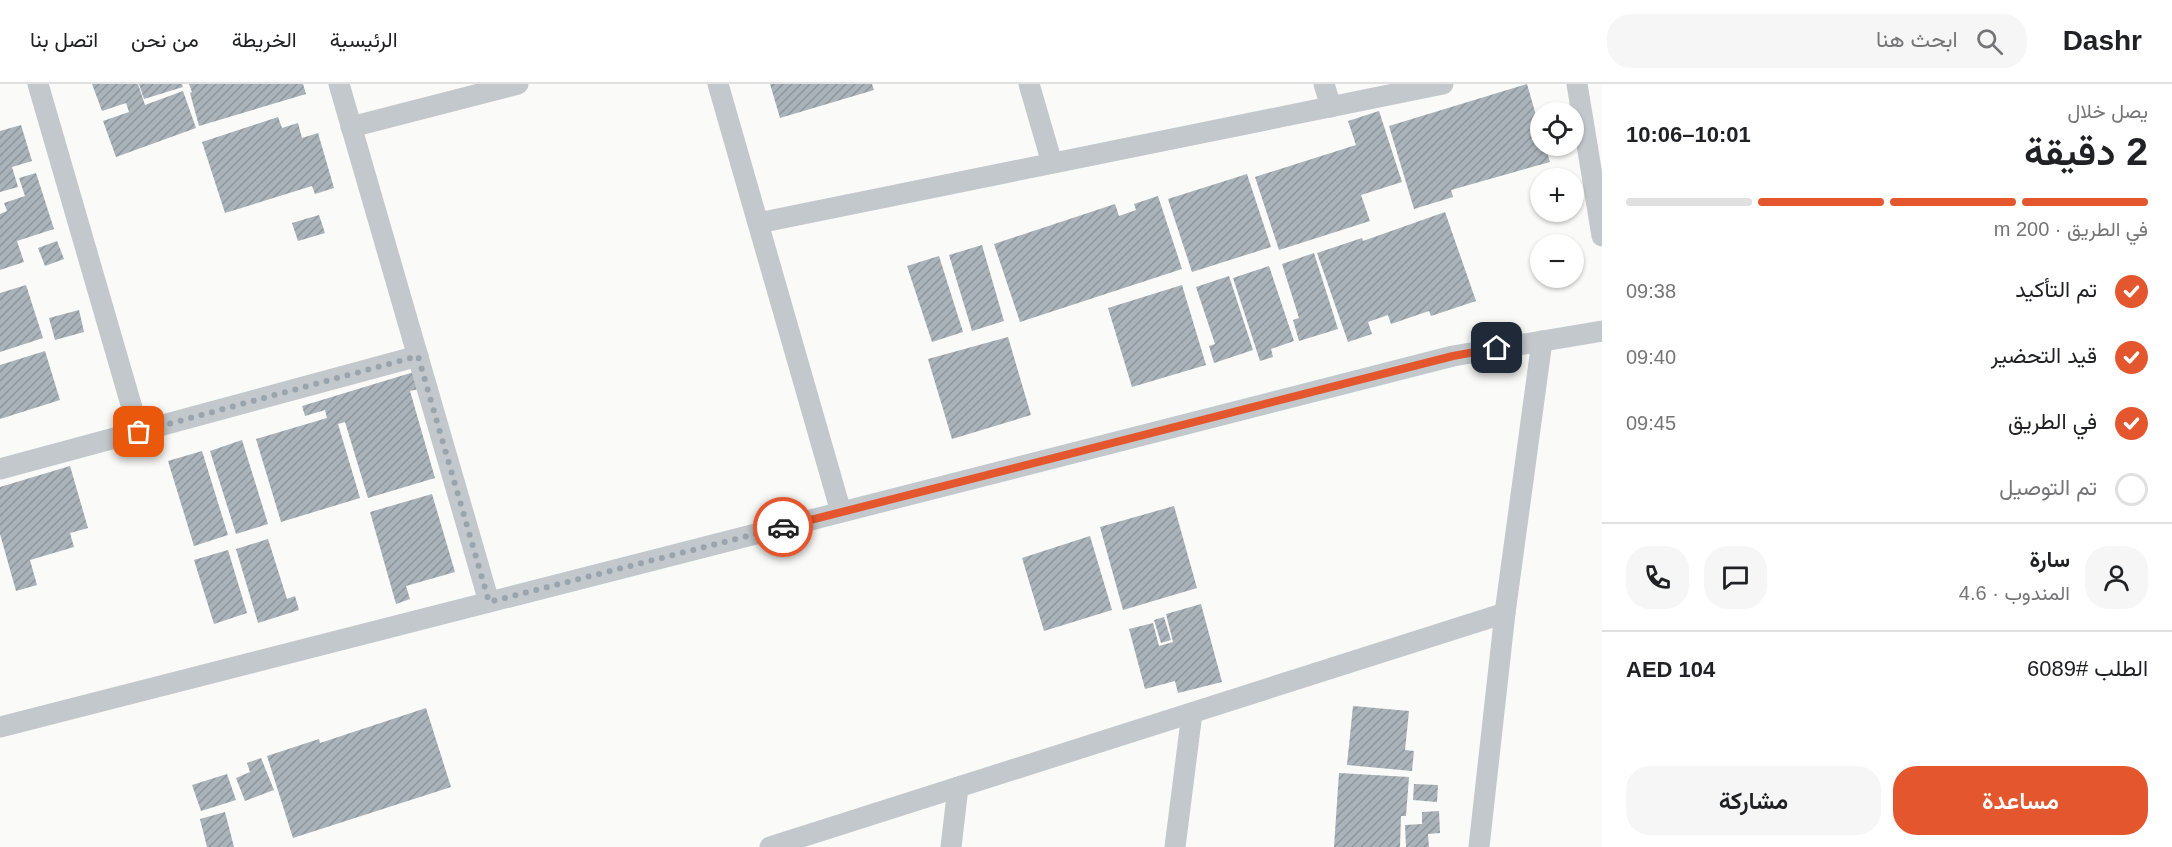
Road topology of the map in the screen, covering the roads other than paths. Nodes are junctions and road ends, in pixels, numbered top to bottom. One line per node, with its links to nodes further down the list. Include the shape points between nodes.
1 (38, 84): 17 (street)
2 (339, 84): 10 (street)
3 (518, 84): 10 (street)
4 (718, 84): 12 (street)
5 (1029, 84): 11 (street)
6 (1324, 84): 9 (street)
7 (1443, 84): 9 (street)
8 (1576, 84): 13 (street)
9 (1331, 107): 11 (street)
10 (351, 127): 16 (street)
11 (1052, 163): 12 (street)
12 (758, 223): 19 (street)
13 (1602, 236)
14 (1602, 331): 15 (street)
15 (1542, 341): 19 (street, via 1453,356); 21 (street)
16 (418, 356): 17 (street); 20 (street)
17 (139, 432): 18 (street)
18 (0, 469)
19 (841, 512): 20 (street)
20 (489, 602): 23 (street)
21 (1505, 613): 22 (street); 28 (street)
22 (1192, 713): 24 (street); 27 (street)
23 (0, 728)
24 (958, 787): 25 (street); 26 (street)
25 (770, 847)
26 (951, 847)
27 (1175, 847)
28 (1479, 847)

